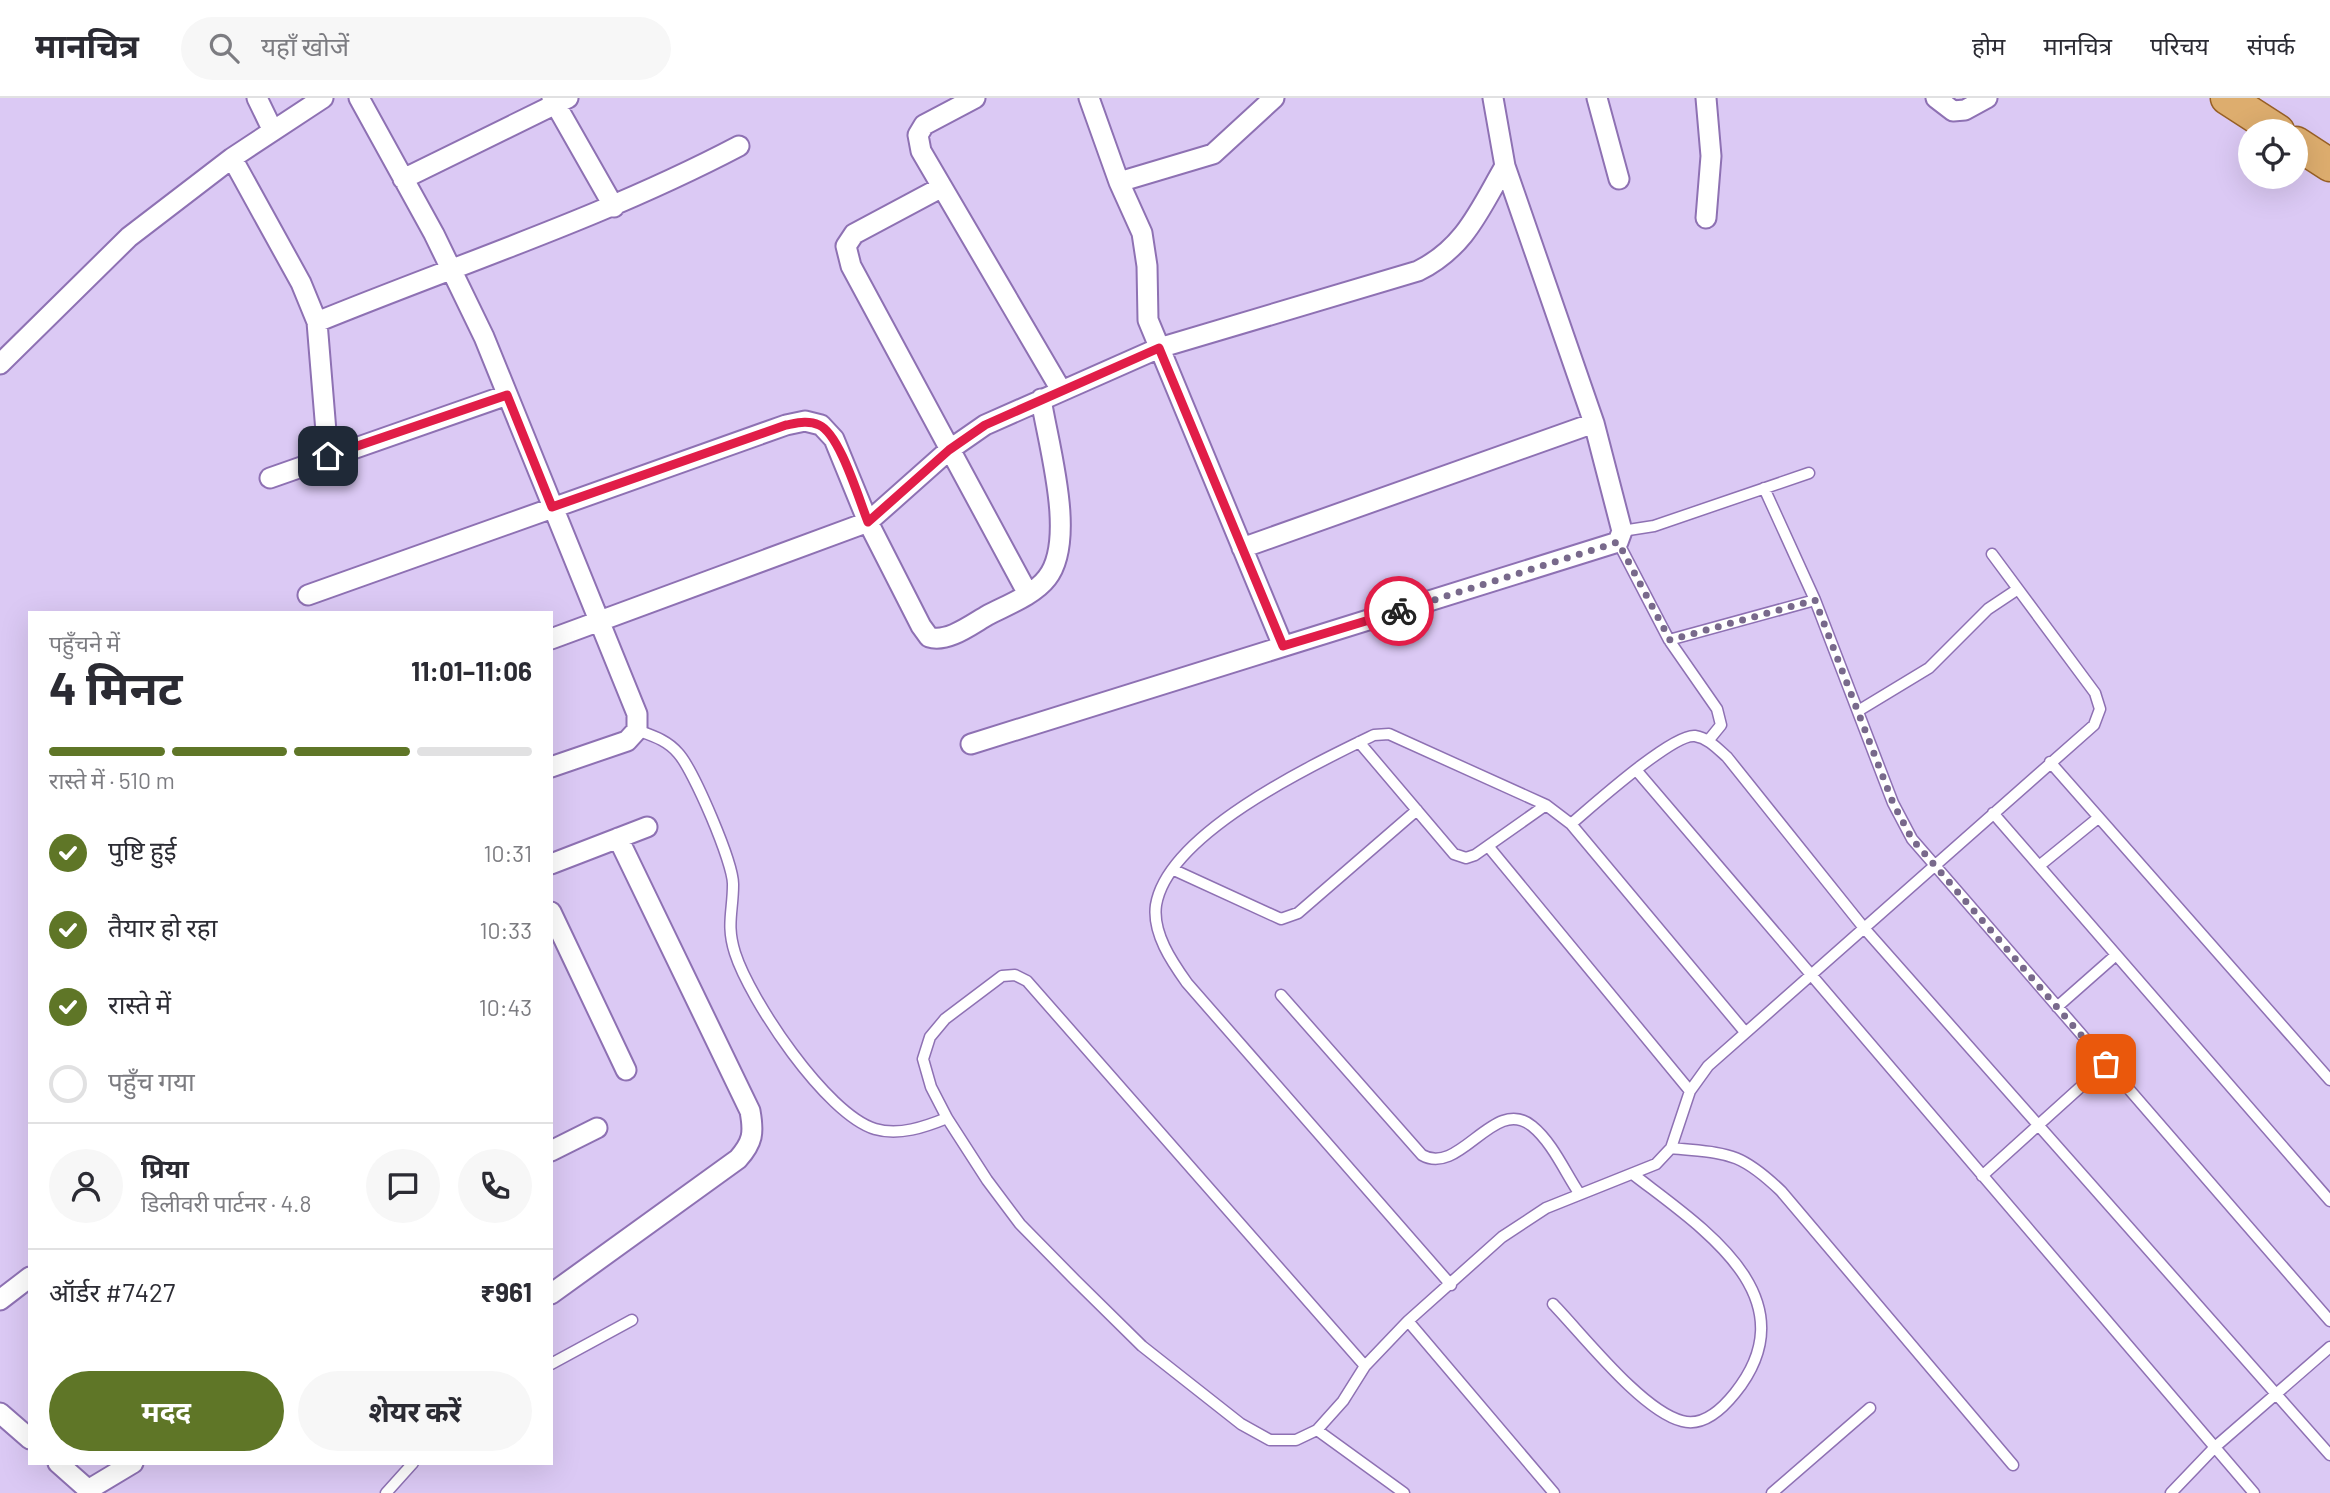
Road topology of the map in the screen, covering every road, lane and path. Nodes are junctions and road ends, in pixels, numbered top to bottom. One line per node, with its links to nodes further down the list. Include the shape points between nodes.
1 (257, 98): 15 (street)
2 (323, 98): 15 (street)
3 (359, 98): 21 (street)
4 (975, 98): 24 (street, via 924,125 918,135 921,151)
5 (1089, 98): 23 (street)
6 (1274, 98): 23 (street, via 1213,154)
7 (1493, 98): 20 (street)
8 (1597, 98): 22 (street)
9 (1706, 98): 26 (street, via 1711,156)
10 (1936, 98): 11 (street, via 1953,111)
11 (1987, 98)
12 (2227, 98): 14 (main road)
13 (559, 100): 21 (street); 25 (street)
14 (2259, 119)
15 (273, 131): 18 (street)
16 (739, 146): 25 (street)
17 (2308, 151): 19 (main road)
18 (232, 158): 28 (street, via 301,283); 30 (street, via 128,237)
19 (2330, 165)
20 (1505, 166): 29 (street, via 1456,247 1440,260 1385,282); 34 (street)
21 (403, 179): 27 (street)
22 (1619, 179)
23 (1119, 182): 29 (street, via 1142,233 1148,320)
24 (942, 187): 31 (street); 35 (street, via 854,234 846,246 851,266)
25 (614, 207): 27 (street)
26 (1706, 219)
27 (451, 268): 28 (street); 32 (street)
28 (317, 322): 36 (street)
29 (1159, 348): 31 (street); 43 (street)
30 (0, 364)
31 (1060, 390): 33 (street)
32 (507, 395): 36 (street); 40 (street)
33 (1041, 399): 35 (street, via 985,425); 46 (street, via 1062,526 1058,557 1047,578)
34 (1594, 423): 42 (street); 43 (street)
35 (949, 450): 41 (street); 46 (street)
36 (328, 456): 38 (street)
37 (1809, 472): 39 (lane)
38 (270, 478)
39 (1764, 488): 42 (lane); 48 (lane)
40 (552, 507): 41 (street, via 805,422 821,425 834,439); 47 (street); 49 (street)
41 (868, 522): 46 (street, via 929,637 948,636); 49 (street)
42 (1620, 536): 51 (lane); 52 (street)
43 (1242, 548): 52 (street)
44 (1992, 554): 45 (lane)
45 (2018, 589): 53 (lane, via 1989,608 1928,667); 58 (lane, via 2095,693 2099,709 2094,725)
46 (1028, 594)
47 (308, 595)
48 (1815, 600): 51 (lane); 53 (lane)
49 (597, 621): 50 (street); 54 (street, via 637,714)
50 (553, 638)
51 (1670, 640): 55 (lane, via 1717,709 1721,725)
52 (1283, 646): 57 (street)
53 (1857, 711): 70 (lane, via 1893,803 1912,839)
54 (637, 730): 59 (street, via 627,741); 84 (lane, via 664,740 688,766 730,865 734,885 729,932 736,956 749,986 798,1061 856,1121 876,1129 921,1128)
55 (1708, 741): 60 (lane, via 1692,736 1671,743); 74 (lane, via 1727,757)
56 (1359, 742): 61 (lane, via 1390,734); 62 (lane); 72 (lane, via 1273,786 1191,849)
57 (971, 744)
58 (2050, 762): 63 (lane); 64 (lane)
59 (553, 765)
60 (1637, 771): 65 (lane); 76 (lane)
61 (1546, 805): 65 (lane); 68 (lane)
62 (1417, 810): 68 (lane, via 1454,854 1466,858); 72 (lane, via 1298,913 1281,919)
63 (1993, 813): 70 (lane); 71 (lane)
64 (2098, 818): 71 (lane); 82 (lane)
65 (1571, 824): 79 (lane)
66 (647, 827): 67 (street)
67 (618, 838): 69 (street); 95 (street, via 750,1111 751,1144)
68 (1488, 846): 83 (lane)
69 (553, 863)
70 (1934, 866): 74 (lane); 78 (lane)
71 (2039, 866): 75 (lane)
72 (1174, 870): 94 (lane, via 1156,907 1167,954 1180,974)
73 (553, 916): 81 (street)
74 (1864, 928): 76 (lane); 85 (lane)
75 (2116, 955): 78 (lane); 92 (lane)
76 (1810, 975): 79 (lane); 90 (lane)
77 (1281, 995): 91 (lane, via 1422,1155 1433,1162 1444,1160 1498,1124 1515,1119 1541,1136)
78 (2057, 1007): 80 (lane)
79 (1745, 1032): 83 (lane, via 1708,1066)
80 (2106, 1064): 85 (lane); 100 (lane)
81 (626, 1070)
82 (2330, 1080)
83 (1690, 1091): 87 (lane)
84 (947, 1118): 103 (lane, via 923,1059 930,1037 945,1019 1002,976 1015,975 1027,981); 107 (lane, via 1020,1224 1142,1346 1241,1424 1270,1440 1296,1440)
85 (2038, 1125): 90 (lane); 104 (lane)
86 (597, 1128): 88 (street)
87 (1671, 1148): 89 (lane, via 1656,1164); 114 (lane, via 1734,1154 1757,1168)
88 (553, 1150)
89 (1634, 1175): 91 (lane); 97 (lane, via 1706,1231 1750,1281 1759,1309 1760,1340 1745,1380 1724,1407 1703,1420 1684,1422 1644,1399)
90 (1982, 1176): 109 (lane)
91 (1579, 1193): 94 (lane, via 1502,1237)
92 (2330, 1201)
93 (28, 1279): 96 (street)
94 (1451, 1285): 99 (lane)
95 (553, 1293)
96 (0, 1300)
97 (1553, 1304)
98 (632, 1320): 102 (lane)
99 (1408, 1321): 103 (lane); 118 (lane)
100 (2330, 1321)
101 (2330, 1347): 104 (lane)
102 (553, 1363)
103 (1365, 1366): 107 (lane)
104 (2275, 1394): 109 (lane); 110 (lane)
105 (1870, 1408): 119 (lane)
106 (0, 1413): 108 (street)
107 (1317, 1430): 117 (lane)
108 (28, 1437)
109 (2215, 1447): 120 (lane); 121 (lane)
110 (2330, 1455)
111 (60, 1465): 115 (street)
112 (130, 1465): 115 (street)
113 (411, 1465): 116 (lane)
114 (2013, 1465)
115 (90, 1491)
116 (386, 1493)
117 (1404, 1493)
118 (1554, 1493)
119 (1772, 1493)
120 (2171, 1493)
121 (2254, 1493)

